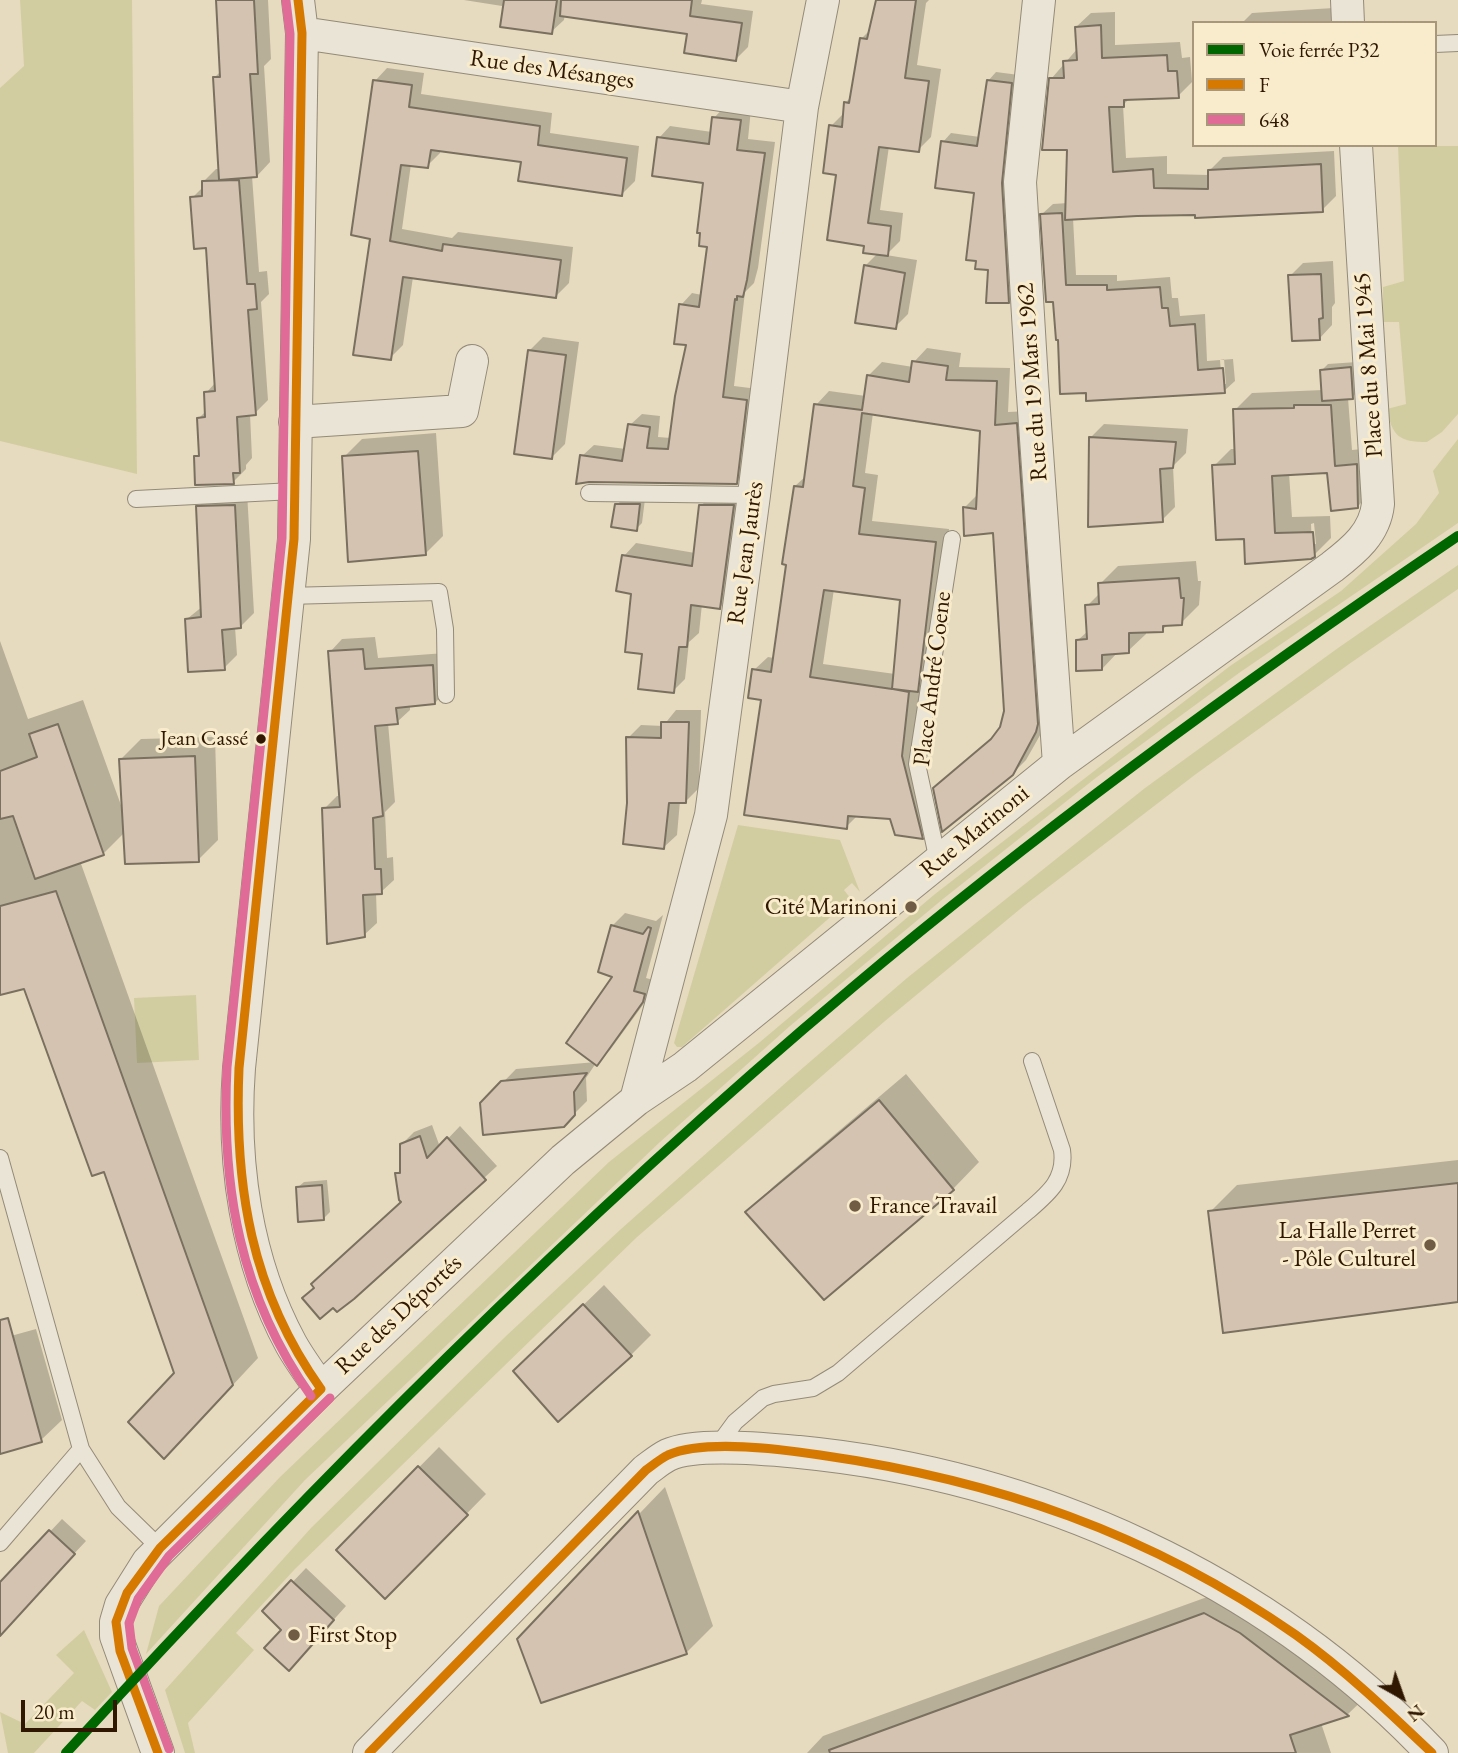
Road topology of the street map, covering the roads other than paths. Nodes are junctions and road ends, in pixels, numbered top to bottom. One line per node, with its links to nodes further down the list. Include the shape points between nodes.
1 (298, 0): 6 (street)
2 (823, 0): 9 (street, Rue Jean Jaurès)
3 (1039, 0): 21 (street, Rue du 19 Mars 1962, via 1020,182)
4 (1347, 0): 5 (street)
5 (1348, 21)
6 (302, 33): 9 (street, Rue des Mésanges); 12 (street)
7 (1437, 44): 8 (lane)
8 (1458, 44)
9 (803, 107): 15 (street, Rue Jean Jaurès)
10 (1356, 147): 18 (street, Place du 8 Mai 1945, via 1378,504 1371,529)
11 (472, 361): 12 (street, via 462,411)
12 (295, 422): 13 (street)
13 (294, 492): 16 (lane); 19 (street)
14 (589, 493): 15 (lane)
15 (754, 495): 24 (street, Rue Jean Jaurès, via 711,815)
16 (136, 499)
17 (952, 539): 22 (lane, Place André Coene, via 917,764)
18 (1332, 567): 21 (street, Rue Marinoni)
19 (287, 596): 20 (lane, via 439,592); 26 (street, via 239,1068 238,1142 248,1222 262,1273 283,1328)
20 (446, 695)
21 (1059, 764): 22 (street, Rue Marinoni)
22 (938, 861): 24 (street, Rue Marinoni, via 685,1067)
23 (1031, 1061): 27 (lane, via 1062,1150 1057,1184 838,1373 813,1388 763,1398 735,1422)
24 (631, 1104): 26 (street, Rue des Déportés, via 563,1160)
25 (0, 1158): 28 (lane)
26 (321, 1389): 30 (street, Rue des Déportés)
27 (716, 1448): 32 (street, via 668,1455 646,1470); 33 (street, via 808,1453 911,1468 1018,1498 1126,1539 1209,1579 1264,1613 1372,1696)
28 (81, 1449): 29 (lane); 30 (lane, via 118,1507)
29 (0, 1544)
30 (160, 1548): 31 (street, Rue des Déportés, via 127,1593 116,1622 120,1651)
31 (158, 1753)
32 (369, 1753)
33 (1432, 1753)

